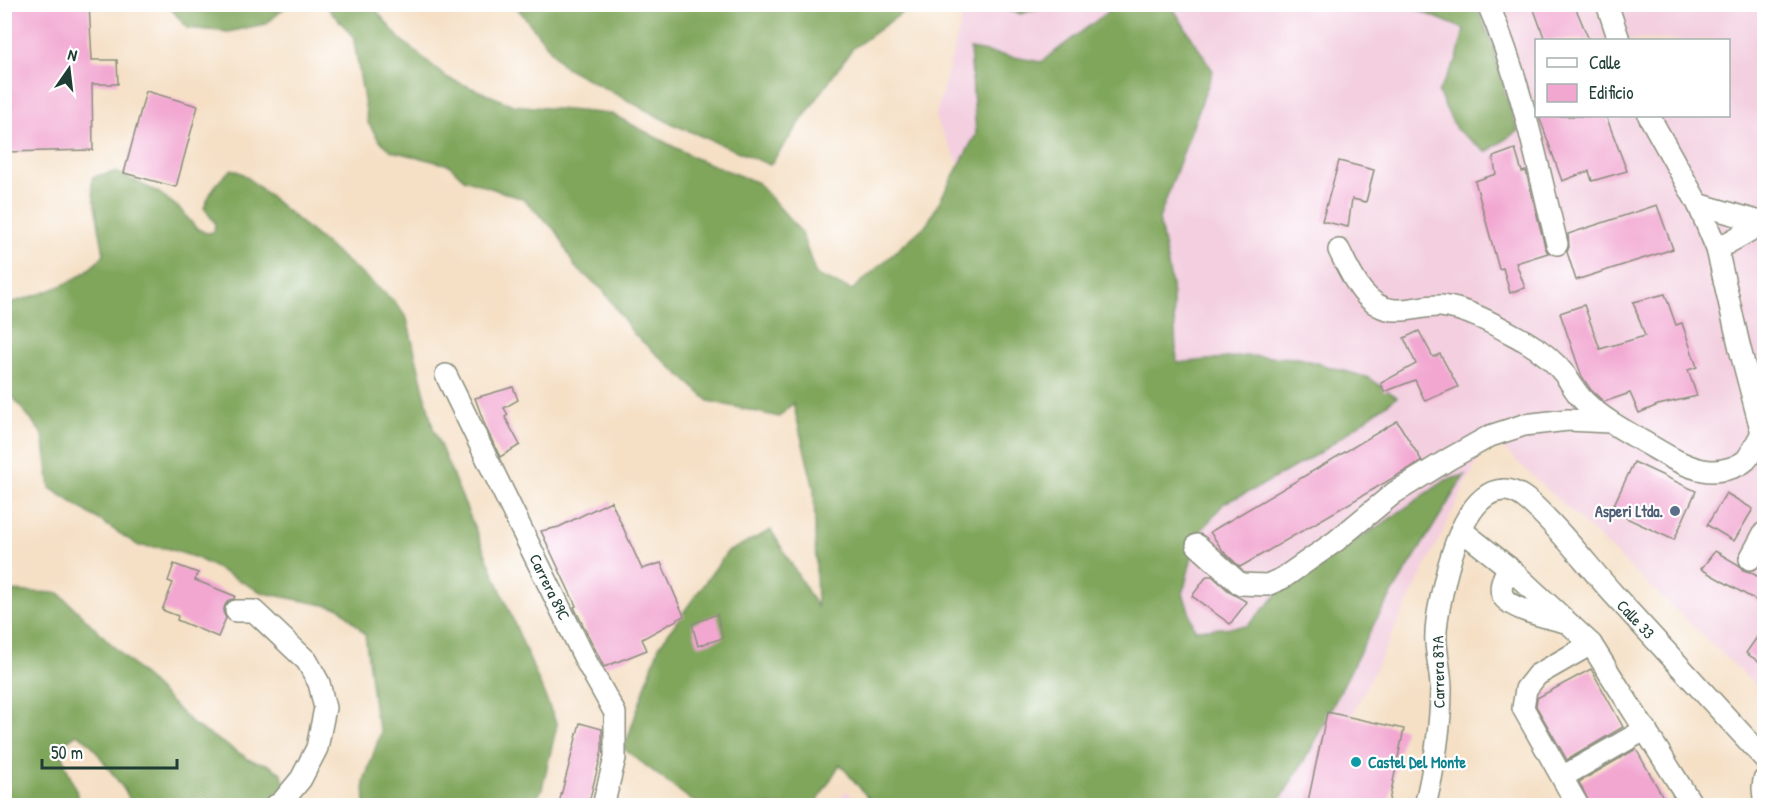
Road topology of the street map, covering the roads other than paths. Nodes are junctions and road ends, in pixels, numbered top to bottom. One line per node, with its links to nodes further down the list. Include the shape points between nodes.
1 (1488, 4): 7 (street, via 1517,82)
2 (1607, 4): 3 (street)
3 (1619, 39)
4 (1650, 117): 5 (street)
5 (1698, 204): 6 (street); 8 (street)
6 (1764, 223): 8 (street)
7 (1557, 244)
8 (1717, 249): 12 (street)
9 (1339, 250): 11 (street, via 1366,297 1382,308 1396,311 1441,306 1487,321 1545,354 1584,401)
10 (446, 375): 28 (street, Carrera 89C, via 586,661 615,712 615,758)
11 (1609, 422): 12 (street, via 1679,462 1703,470 1723,471 1745,460); 16 (street, via 1568,420 1524,425 1490,436 1394,493 1336,541 1267,585 1240,584)
12 (1763, 434)
13 (1503, 490): 14 (street, Carrera 87A, via 1486,496); 23 (street, Calle 33, via 1518,493 1560,532)
14 (1461, 530): 18 (street); 29 (street, Carrera 87A, via 1440,601 1436,640 1441,688 1438,735)
15 (1764, 532): 17 (street)
16 (1197, 545)
17 (1750, 559)
18 (1515, 573): 20 (street); 20 (street, via 1502,583 1502,596 1508,603)
19 (236, 611): 27 (street, via 254,611 307,661 319,683 325,708 317,748 301,779)
20 (1568, 623): 21 (street)
21 (1591, 644): 22 (street); 24 (street, via 1537,675 1526,689 1523,708)
22 (1646, 729): 24 (street); 31 (street)
23 (1764, 758)
24 (1562, 777): 30 (street)
25 (1764, 780): 26 (street)
26 (1764, 799)
27 (275, 806)
28 (603, 806)
29 (1425, 806)
30 (1578, 806)
31 (1693, 806)

